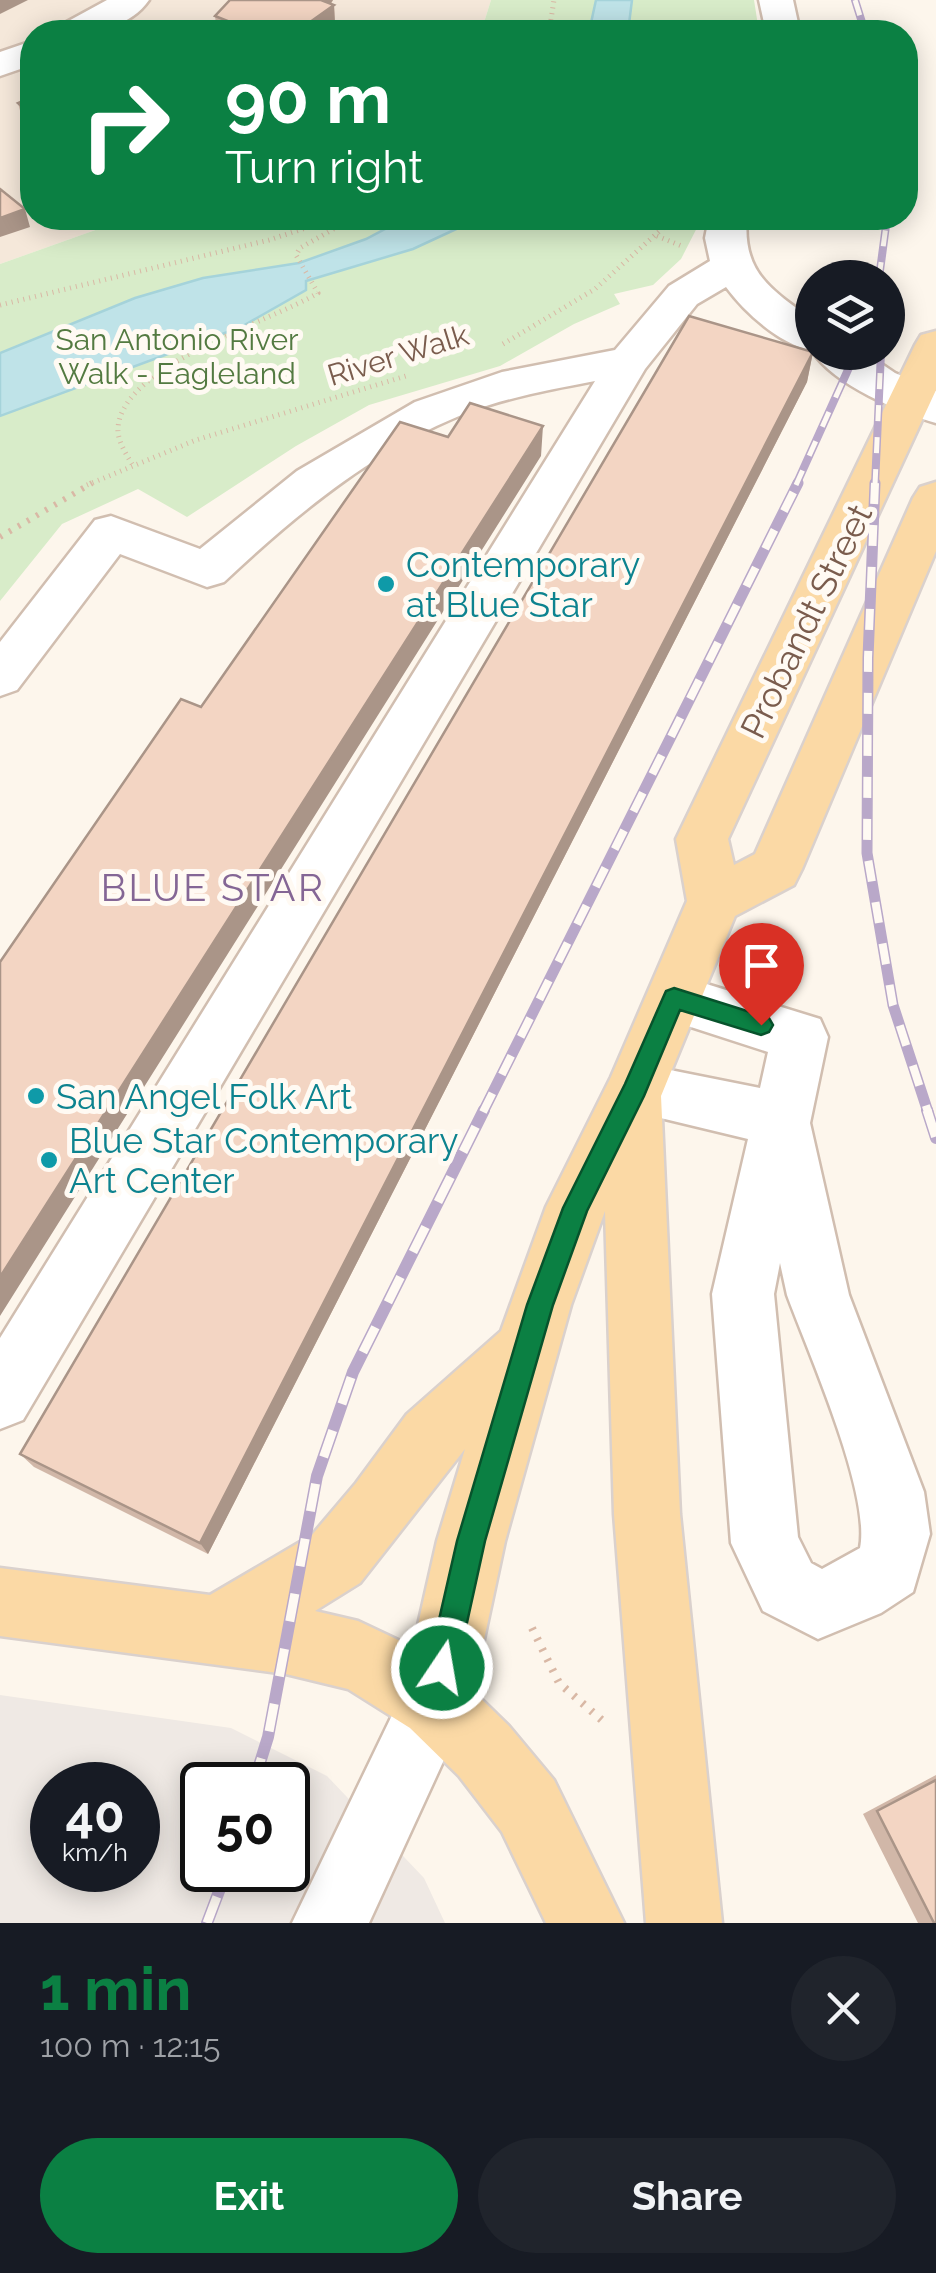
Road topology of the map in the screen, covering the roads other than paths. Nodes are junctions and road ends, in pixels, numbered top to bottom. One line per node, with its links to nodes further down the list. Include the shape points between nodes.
1 (132, 0): 2 (street)
2 (97, 20)
3 (724, 230): 4 (street)
4 (730, 267): 5 (street); 7 (street, via 683,295)
5 (795, 325)
6 (936, 345): 9 (main road, Probandt Street)
7 (629, 361): 11 (street, via 536,378 432,411 268,512 207,570 111,532); 19 (street)
8 (861, 370): 9 (street)
9 (923, 403): 12 (main road, Probandt Street, via 702,839)
10 (936, 498): 12 (main road, Probandt Street, via 776,869)
11 (0, 677)
12 (714, 901): 13 (main road)
13 (674, 998): 14 (main road); 15 (street, via 800,1037)
14 (635, 1089): 15 (street); 18 (main road, via 576,1208); 25 (main road, via 640,1380 663,1738)
15 (780, 1118): 16 (street); 17 (street)
16 (743, 1294): 17 (street); 17 (street, via 765,1544 787,1586 818,1605 888,1568 896,1534 891,1492)
17 (818, 1295)
18 (527, 1350): 21 (main road, via 430,1437 336,1559); 22 (main road, via 471,1541)
19 (0, 1397)
20 (0, 1602): 21 (main road)
21 (210, 1630): 22 (main road, via 358,1656)
22 (435, 1702): 23 (street); 24 (main road, via 528,1806)
23 (330, 1923)
24 (586, 1923)
25 (684, 1923)

